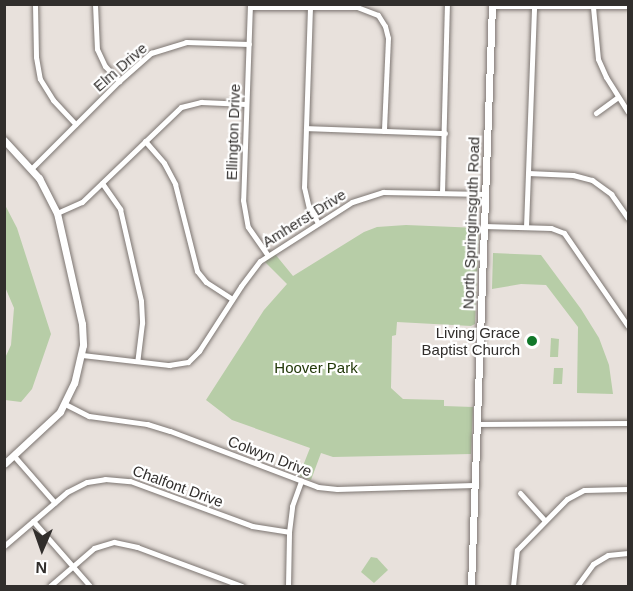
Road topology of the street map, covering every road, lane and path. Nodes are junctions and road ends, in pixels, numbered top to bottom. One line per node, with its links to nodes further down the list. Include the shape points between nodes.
1 (35, 4): 16 (street, via 40,79)
2 (95, 4): 11 (street, via 97,49 105,66)
3 (447, 4): 19 (street)
4 (492, 5): 8 (street); 26 (street, North Springinsguth Road)
5 (250, 6): 7 (street); 10 (street, Ellington Drive)
6 (628, 6): 9 (street)
7 (310, 7): 17 (street); 18 (street, via 357,7 378,15 385,26 388,38)
8 (534, 7): 9 (street); 23 (street)
9 (593, 7): 12 (street, via 598,59)
10 (249, 44): 11 (street, Elm Drive, via 195,42 168,46 146,57); 13 (street, Ellington Drive)
11 (119, 81): 16 (street, Elm Drive)
12 (618, 97): 14 (street); 15 (street)
13 (246, 104): 21 (street, via 188,104 175,111); 32 (street, Ellington Drive, via 243,209 252,235)
14 (628, 112)
15 (596, 113)
16 (75, 124): 22 (street, Elm Drive)
17 (306, 128): 18 (street); 29 (street, via 304,194)
18 (384, 131): 19 (street)
19 (445, 133): 25 (street)
20 (4, 140): 22 (street)
21 (145, 141): 24 (street); 33 (street, via 175,184 197,271)
22 (32, 168): 27 (street)
23 (528, 173): 28 (street, via 573,174 592,180 611,194); 31 (street)
24 (102, 183): 27 (street, via 75,207); 38 (street, via 120,210 141,301)
25 (442, 193): 26 (street, Amherst Drive); 29 (street, Amherst Drive, via 375,193)
26 (485, 194): 30 (street, North Springinsguth Road)
27 (57, 213): 37 (street, via 82,324)
28 (628, 218)
29 (318, 223): 32 (street, Amherst Drive)
30 (484, 226): 31 (street); 41 (street, North Springinsguth Road)
31 (526, 227): 35 (street, via 551,228 567,236)
32 (267, 254): 33 (street, Amherst Drive)
33 (232, 299): 38 (street, Amherst Drive, via 200,351 188,362 169,365)
34 (628, 311): 35 (street)
35 (622, 315): 36 (street)
36 (628, 326)
37 (82, 355): 38 (street, Amherst Drive); 39 (street)
38 (137, 361)
39 (65, 404): 42 (street, via 47,427); 44 (street, Colwyn Drive, via 89,416 170,431)
40 (628, 423): 41 (street)
41 (477, 424): 45 (street, North Springinsguth Road)
42 (14, 456): 43 (street); 48 (street)
43 (4, 464)
44 (301, 481): 45 (street, Colwyn Drive, via 338,489); 51 (street, via 292,506)
45 (474, 485): 59 (street, North Springinsguth Road)
46 (628, 489): 49 (street, via 577,493)
47 (520, 493): 49 (street)
48 (55, 503): 50 (street, Chalfont Drive); 51 (street, Chalfont Drive, via 87,482 123,479 252,526)
49 (544, 520): 60 (street, via 517,550)
50 (33, 521): 52 (street, Chalfont Drive); 54 (street)
51 (289, 532): 58 (street)
52 (4, 546)
53 (628, 553): 61 (street, via 608,555 593,564)
54 (71, 566): 55 (street); 56 (street); 57 (street, via 94,548 114,542)
55 (50, 586)
56 (90, 586)
57 (242, 586)
58 (288, 586)
59 (471, 586)
60 (513, 586)
61 (577, 586)

